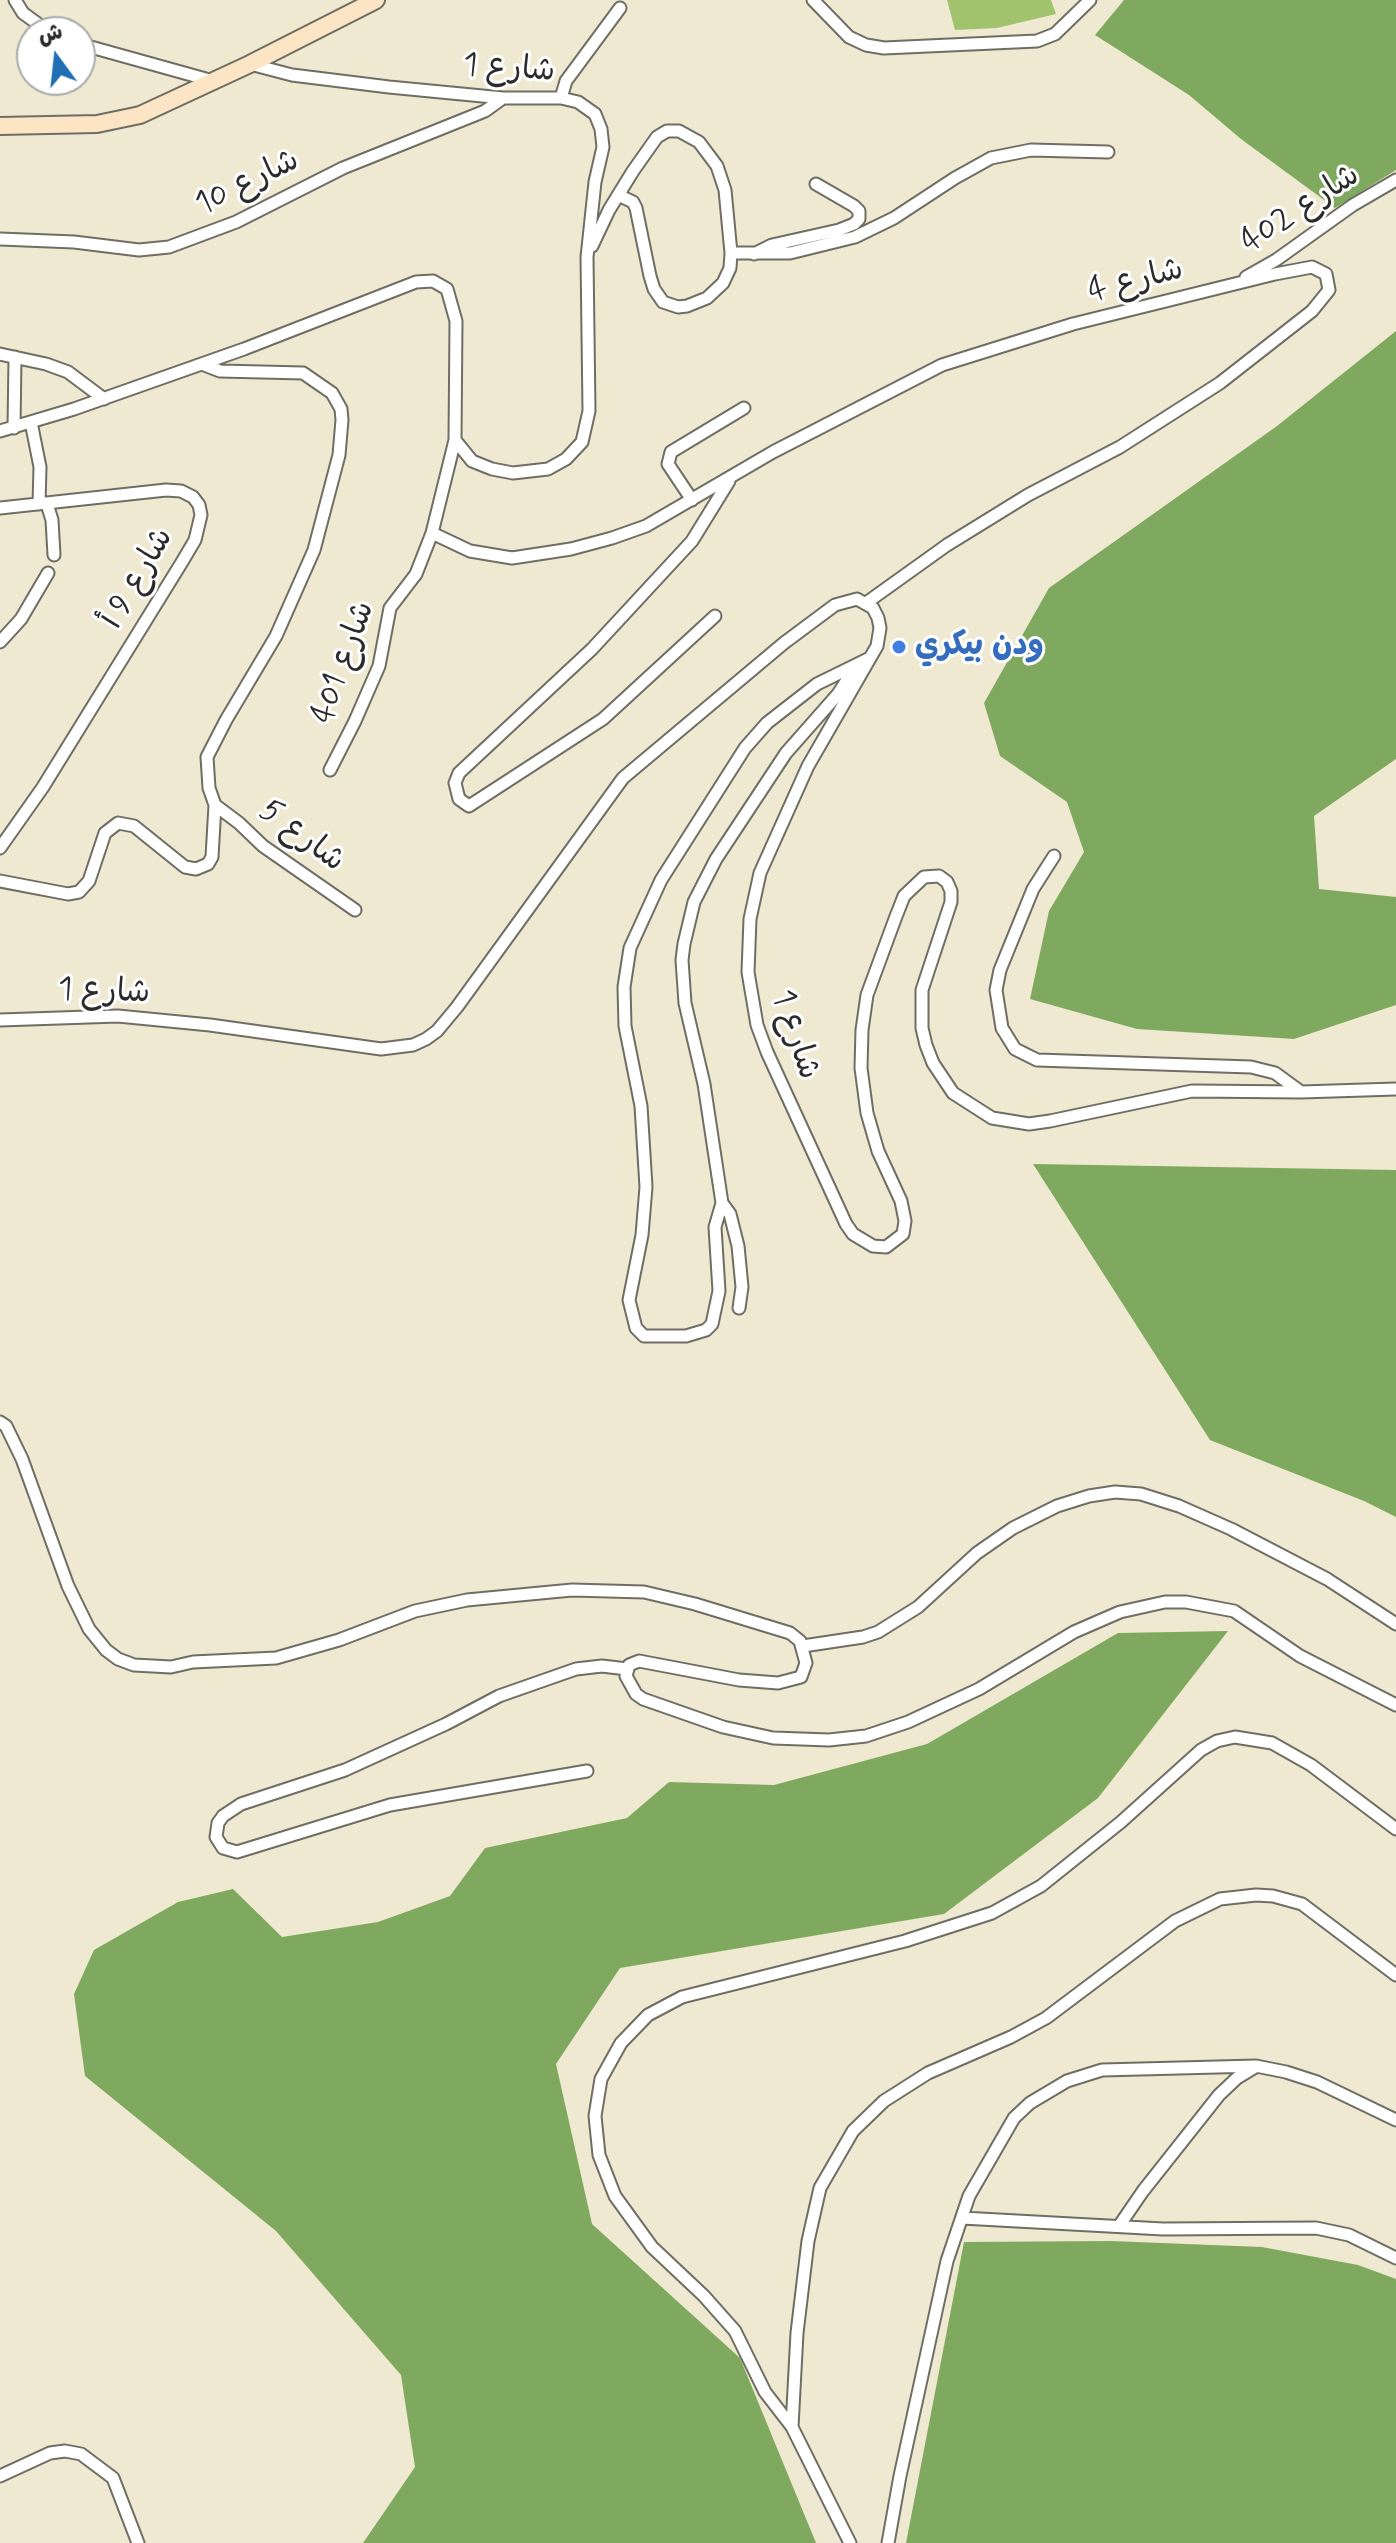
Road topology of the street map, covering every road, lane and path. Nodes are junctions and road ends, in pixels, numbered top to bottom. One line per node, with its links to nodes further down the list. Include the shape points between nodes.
1 (15, 0): 6 (street)
2 (376, 0): 8 (street)
3 (813, 0): 4 (street, via 849,37 884,48 1037,41 1055,34)
4 (1090, 0)
5 (620, 8): 11 (street, via 566,81)
6 (27, 16)
7 (96, 48): 9 (street)
8 (250, 64): 9 (street); 10 (street, شارع 1, via 317,78)
9 (213, 81): 12 (street, via 119,120)
10 (503, 98): 11 (street, شارع 1); 17 (street, شارع 10, via 485,111 169,247 139,250)
11 (561, 98): 20 (street, شارع 1, via 588,108 601,129)
12 (0, 126)
13 (1108, 152): 19 (street, via 1031,150 991,158 855,237 790,253)
14 (1396, 180): 21 (street, شارع 402)
15 (816, 184): 19 (street, via 854,206 859,219 839,230 772,245)
16 (618, 195): 18 (street, via 636,208 654,289 669,306 696,303 717,290 730,268); 18 (street, via 657,137 679,131 699,142 717,166 725,190); 20 (street)
17 (0, 239)
18 (731, 253): 19 (street)
19 (752, 255)
20 (587, 257): 30 (street, via 589,411 577,449 548,469 513,473 472,461)
21 (1235, 283): 31 (street, شارع 4, via 1073,324 942,365); 38 (street, شارع 4, via 1312,267 1326,274 1329,290 1312,311 1173,415 1028,495)
22 (0, 354): 23 (street)
23 (15, 357): 25 (street, via 68,372); 28 (street)
24 (202, 364): 25 (street); 30 (street, شارع 401, via 416,282 433,281 447,289 456,321); 43 (street, via 220,371 303,373 332,393 342,420 339,455 314,550 276,636 207,757)
25 (104, 399): 27 (street)
26 (744, 408): 32 (street, via 671,452 668,464)
27 (31, 422): 28 (street); 33 (street)
28 (14, 428): 29 (street)
29 (0, 431)
30 (455, 440): 35 (street, شارع 401)
31 (732, 477): 32 (street, شارع 4); 39 (street, via 692,541 612,628 459,773 459,799 469,806 603,719)
32 (692, 500): 35 (street, شارع 4, via 612,538 526,557 470,551)
33 (43, 504): 34 (street, شارع 9 أ); 36 (street, via 53,529); 44 (street, شارع 9 أ, via 181,491 196,501 200,523 150,615)
34 (0, 508)
35 (432, 533): 42 (street, شارع 401, via 421,566 390,608 379,666)
36 (54, 555)
37 (48, 573): 40 (street, via 21,619)
38 (866, 603): 41 (street, شارع 1, via 880,628 877,646); 48 (street, شارع 1, via 857,599 835,605 623,778 457,1007 426,1039 381,1049 118,1016)
39 (715, 616)
40 (0, 642)
41 (864, 660): 50 (street, شارع 1, via 764,864 748,944 757,1025 853,1234 886,1247 903,1234 901,1201 867,1113 862,1030 867,995 904,896 924,877 939,876 947,882 951,902 922,990 922,1028 933,1063 953,1093 979,1112 1029,1124 1192,1091); 51 (street, via 768,779 703,881 688,923 684,992); 51 (street, via 794,701 745,748 661,880 630,948 625,1026 641,1106 646,1187 629,1300 636,1328 644,1336 686,1336 712,1324 719,1291 715,1227)
42 (330, 770)
43 (215, 805): 46 (street, via 212,857 196,869 179,863 134,826 118,823 105,833 89,881 79,892); 47 (street, شارع 5)
44 (0, 848)
45 (1054, 856): 50 (street, via 1033,889 1000,970 996,990 1002,1028 1015,1049 1037,1060 1251,1067 1275,1073)
46 (0, 881)
47 (355, 910)
48 (0, 1020)
49 (1396, 1089): 50 (street, شارع 1)
50 (1301, 1092)
51 (722, 1203): 52 (street, via 738,1246)
52 (739, 1308)
53 (0, 1422): 55 (street, via 22,1459 89,1629 106,1650 134,1665 276,1658 433,1607 572,1590 644,1592 695,1604 790,1633)
54 (1396, 1624): 55 (street, via 1327,1579 1231,1529 1179,1506 1115,1492 1057,1506 1013,1528 918,1607 878,1632)
55 (803, 1646): 56 (street, via 805,1670 790,1682 739,1680 639,1661)
56 (627, 1669): 57 (street, via 629,1684 643,1699 723,1727 795,1741 851,1739 945,1706 1096,1621 1144,1606 1186,1602 1234,1611 1300,1656); 58 (street, via 588,1666 499,1696 345,1770 241,1804 223,1816 216,1837 223,1848 237,1852 390,1805)
57 (1396, 1705)
58 (587, 1771)
59 (1396, 1829): 66 (street, via 1311,1765 1272,1743 1235,1737 1217,1741 1041,1886 992,1913 905,1941 682,1997 634,2028 611,2058 597,2094 595,2135 607,2177 652,2247 735,2331 765,2392)
60 (1396, 1975): 66 (street, via 1302,1904 1273,1896 1220,1899 1175,1921 1046,2018 928,2073 884,2101 853,2131 820,2188 797,2333)
61 (1256, 2066): 62 (street, via 1317,2082); 63 (street, via 1102,2070 1067,2081 1014,2118 974,2186); 64 (street, via 1219,2095)
62 (1396, 2120)
63 (962, 2218): 64 (street); 70 (street, via 929,2339)
64 (1119, 2226): 65 (street, via 1316,2228 1349,2235)
65 (1396, 2258)
66 (792, 2427): 69 (street)
67 (0, 2476): 68 (street, via 50,2453 81,2454 113,2478)
68 (138, 2543)
69 (850, 2543)
70 (888, 2543)

